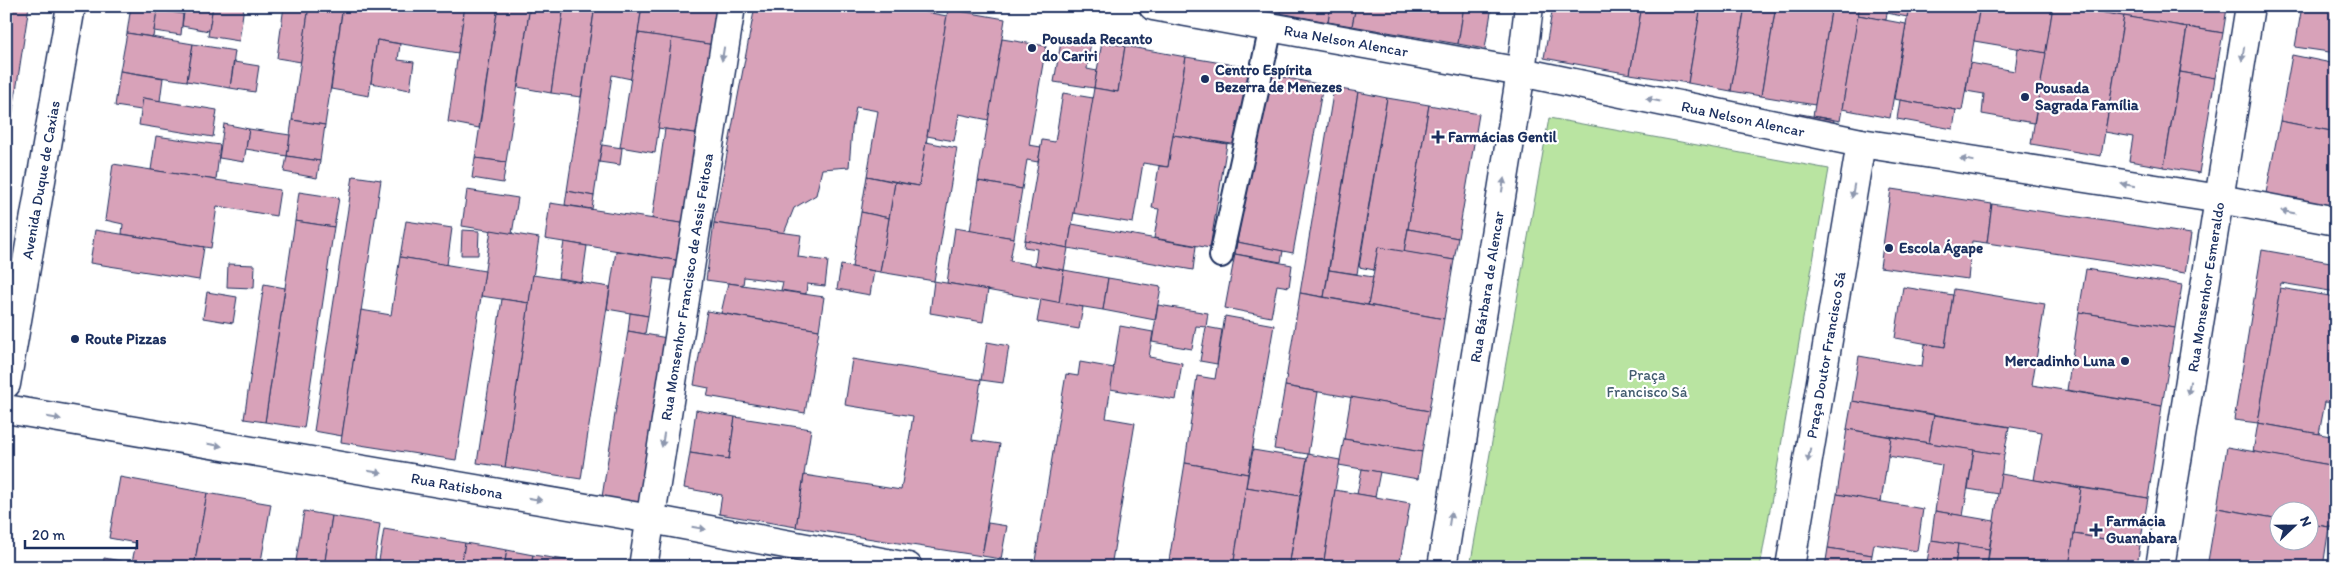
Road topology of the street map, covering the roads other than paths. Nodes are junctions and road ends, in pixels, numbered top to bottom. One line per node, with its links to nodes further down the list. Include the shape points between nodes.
1 (71, 6): 12 (street, Avenida Duque de Caxias)
2 (730, 6): 14 (street, Rua Monsenhor Francisco de Assis Feitosa, one-way to 14)
3 (1152, 6): 6 (street, Rua Nelson Alencar)
4 (1529, 6): 7 (street, Rua Bárbara de Alencar)
5 (2250, 6): 9 (street, Rua Monsenhor Esmeraldo, one-way to 9)
6 (1271, 27): 7 (street, Rua Nelson Alencar); 11 (lane)
7 (1521, 72): 8 (street, Rua Nelson Alencar, one-way to 7); 17 (street, Rua Bárbara de Alencar, one-way to 7)
8 (1861, 143): 9 (street, Rua Nelson Alencar, one-way to 8); 18 (street, Praça Doutor Francisco Sá, one-way to 18)
9 (2220, 199): 10 (street, Rua Nelson Alencar, one-way to 9); 19 (street, Rua Monsenhor Esmeraldo, one-way to 19)
10 (2336, 221)
11 (1221, 256)
12 (6, 384)
13 (6, 409): 14 (street, Rua Ratisbona, one-way to 14)
14 (651, 519): 15 (street, Rua Monsenhor Francisco de Assis Feitosa); 16 (street, Rua Ratisbona, one-way to 16)
15 (643, 567)
16 (908, 567)
17 (1442, 567)
18 (1790, 567)
19 (2160, 567)

